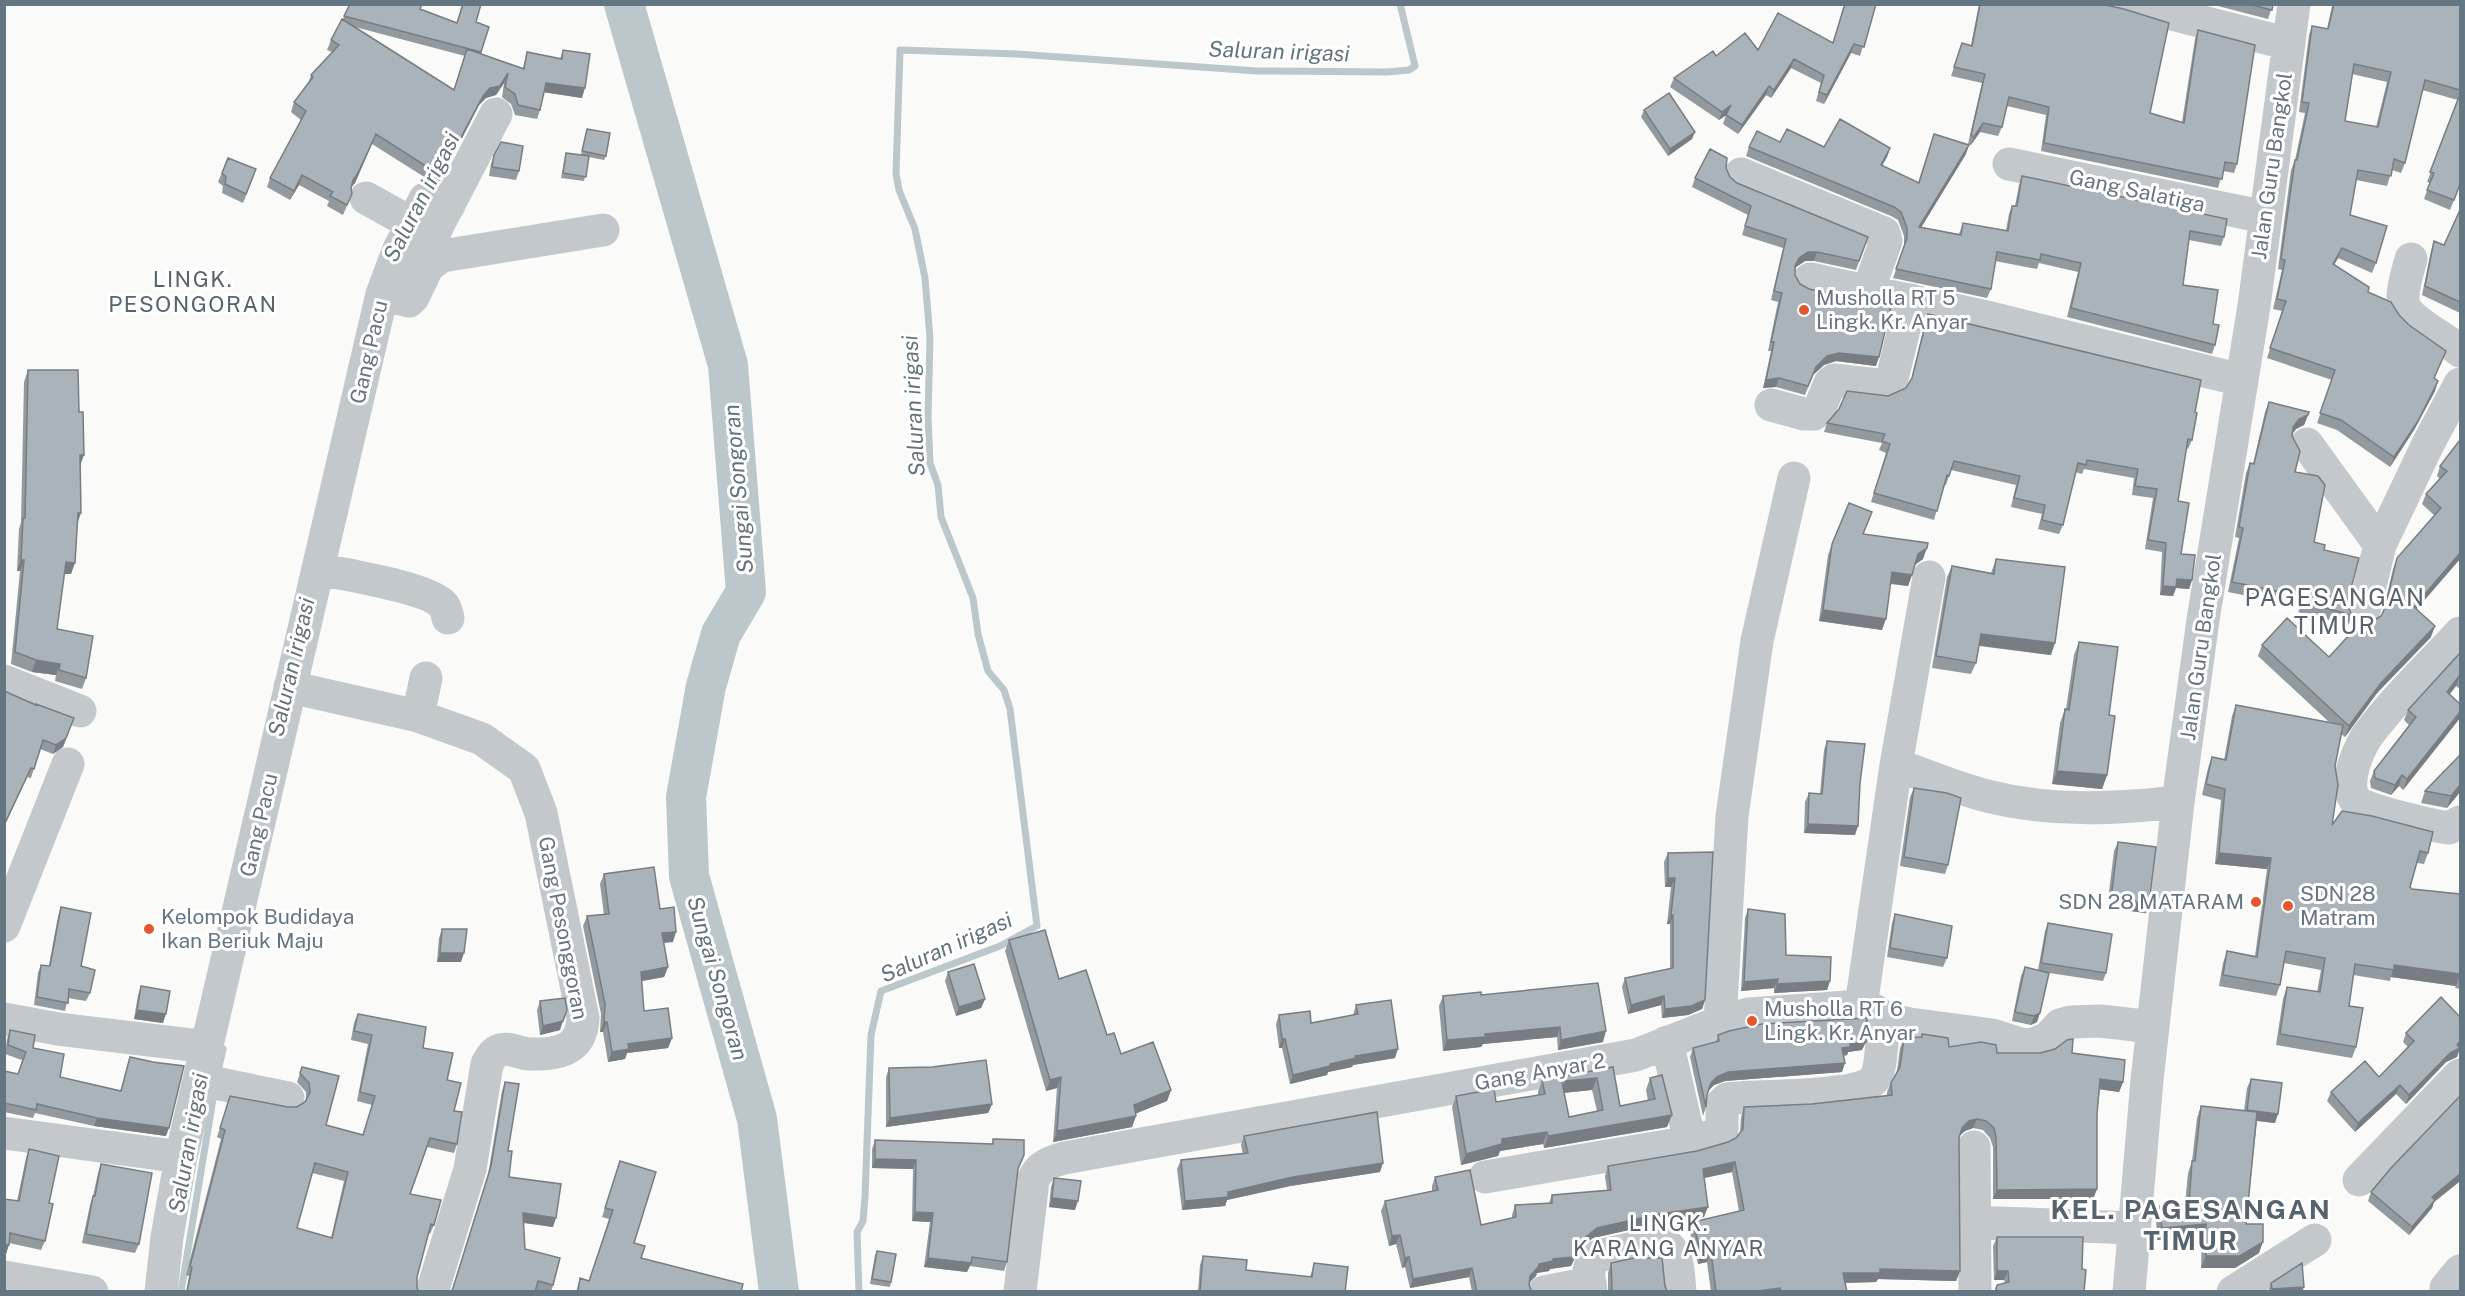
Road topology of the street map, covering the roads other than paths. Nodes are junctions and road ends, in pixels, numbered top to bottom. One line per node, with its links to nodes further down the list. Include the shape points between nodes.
1 (2133, 4): 3 (street)
2 (2294, 4): 3 (street, Jalan Guru Bangkol)
3 (2289, 44): 9 (street, Jalan Guru Bangkol)
4 (496, 114): 8 (street)
5 (2009, 164): 9 (street, Gang Salatiga)
6 (1741, 174): 15 (street, via 1884,233 1886,241)
7 (366, 198): 11 (street)
8 (442, 202): 11 (street, Gang Pacu, via 425,199); 13 (street, via 425,256)
9 (2265, 217): 19 (street, Jalan Guru Bangkol)
10 (603, 230): 13 (street, via 456,253 442,256)
11 (405, 236): 16 (street, Gang Pacu)
12 (2411, 258): 18 (street, via 2404,307 2410,316)
13 (428, 266): 16 (street, via 409,301)
14 (1810, 279): 15 (street)
15 (1868, 291): 17 (street)
16 (390, 297): 25 (street, Gang Pacu)
17 (1911, 300): 19 (street); 21 (street, via 1891,383 1887,386 1834,380 1815,414)
18 (2458, 341)
19 (2241, 380): 37 (street, Jalan Guru Bangkol)
20 (2460, 384): 24 (street)
21 (1771, 405)
22 (2307, 444): 24 (street)
23 (1794, 478): 42 (street, via 1757,641 1732,816)
24 (2380, 545): 27 (street)
25 (327, 571): 28 (street, via 417,591 445,606); 32 (street, Gang Pacu)
26 (1929, 577): 36 (street)
27 (2363, 614)
28 (448, 618)
29 (2460, 633): 38 (street, via 2369,732 2357,755 2352,777 2353,798 2366,808)
30 (426, 678): 34 (street)
31 (4, 681): 33 (street)
32 (301, 690): 34 (street, Gang Pesonggoran); 45 (street, Gang Pacu)
33 (81, 711)
34 (418, 716): 62 (street, Gang Pesonggoran, via 482,739 524,769 541,813 584,1018 580,1039 573,1047 527,1054 501,1049 487,1064 470,1169)
35 (68, 764): 39 (street)
36 (1896, 765): 37 (street, via 1987,796 2045,807 2126,808); 40 (street)
37 (2178, 802): 43 (street, Jalan Guru Bangkol)
38 (2450, 824)
39 (4, 926)
40 (1872, 1012): 42 (street, Gang Anyar 2, via 1749,1014); 43 (street, Gang Anyar 2, via 1910,1024 1992,1035 2024,1045 2048,1038 2072,1023); 50 (street, via 1877,1076 1867,1086 1807,1096 1727,1098 1722,1104 1719,1134)
41 (4, 1019): 45 (street)
42 (1720, 1022): 44 (street, Gang Anyar 2)
43 (2153, 1027): 56 (street, Jalan Guru Bangkol)
44 (1667, 1042): 50 (street); 63 (street, Gang Anyar 2, via 1636,1055 1050,1162 1037,1171 1033,1180)
45 (208, 1047): 47 (street, Gang Pacu)
46 (2460, 1075): 54 (street)
47 (212, 1082): 48 (street); 52 (street, Gang Pacu)
48 (288, 1098)
49 (4, 1132): 52 (street)
50 (1690, 1142): 53 (street)
51 (1974, 1147): 55 (street)
52 (181, 1157): 61 (street, Gang Pacu)
53 (1485, 1178)
54 (2359, 1180)
55 (1974, 1222): 56 (street); 66 (street)
56 (2134, 1228): 67 (street, Jalan Guru Bangkol)
57 (2315, 1240): 68 (street)
58 (4, 1277): 60 (street)
59 (1590, 1282): 64 (street); 65 (street, via 1589,1265 1598,1257 1660,1242 1674,1255)
60 (92, 1292)
61 (161, 1292)
62 (432, 1292)
63 (1020, 1292)
64 (1544, 1292)
65 (1680, 1292)
66 (1976, 1292)
67 (2129, 1292)
68 (2233, 1292)

